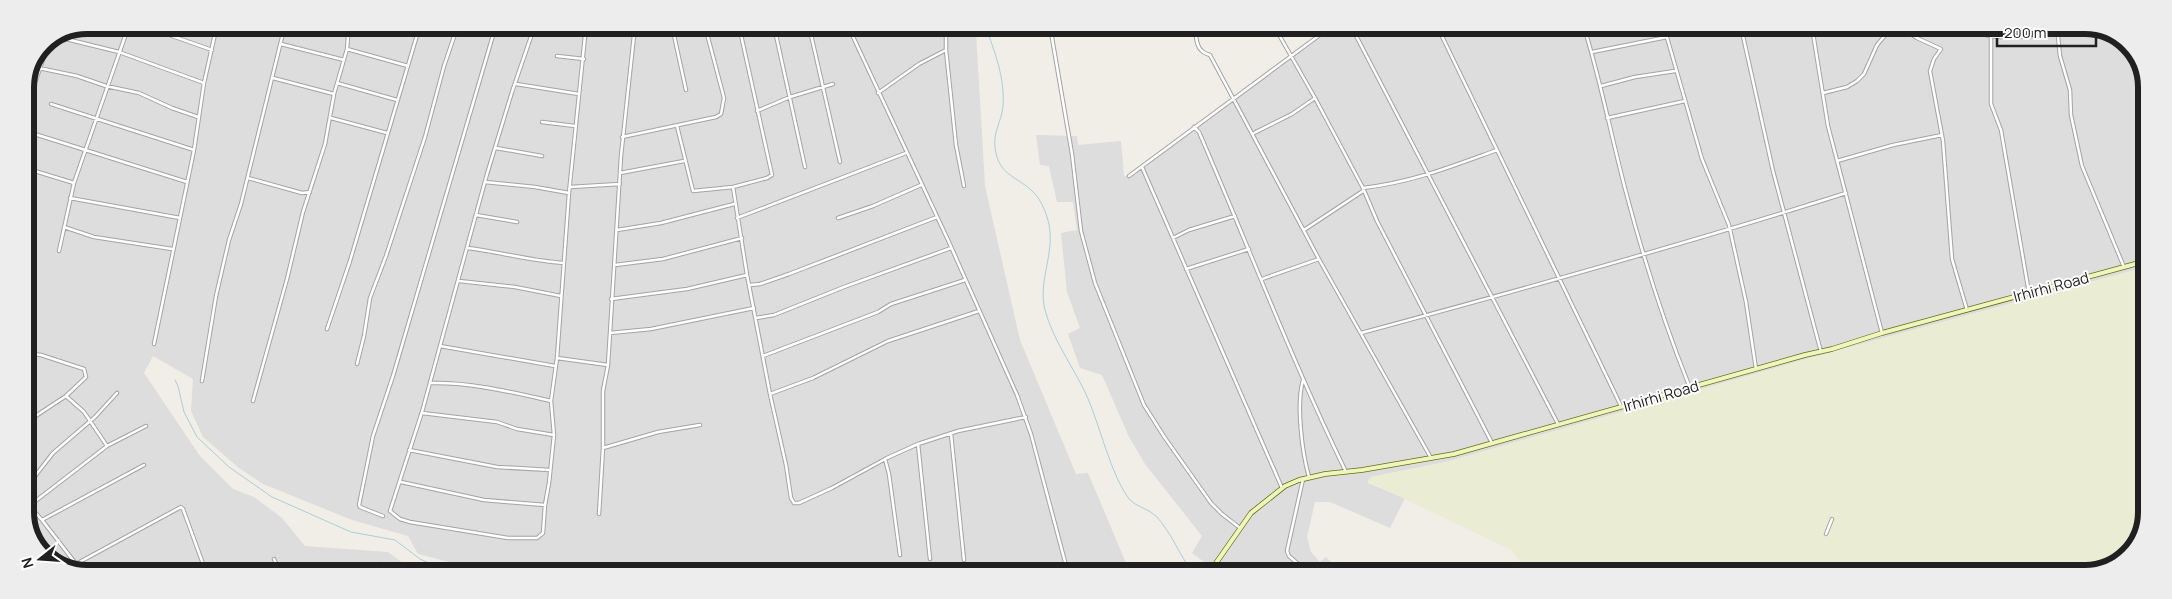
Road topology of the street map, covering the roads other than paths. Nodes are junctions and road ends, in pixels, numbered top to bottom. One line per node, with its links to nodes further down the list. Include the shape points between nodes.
1 (126, 34): 42 (street)
2 (167, 34): 40 (street)
3 (215, 34): 40 (street)
4 (283, 34): 38 (street)
5 (349, 34): 39 (street)
6 (414, 34): 34 (street)
7 (455, 34): 167 (street, via 425,137 370,298)
8 (493, 34): 209 (street, via 393,376 372,436 359,505)
9 (532, 34): 56 (street)
10 (586, 34): 47 (street)
11 (634, 34): 85 (street)
12 (674, 34): 61 (street)
13 (707, 34): 79 (street, via 724,98 721,114)
14 (741, 34): 72 (street)
15 (776, 34): 66 (street)
16 (811, 34): 59 (street)
17 (852, 34): 65 (street)
18 (946, 34): 41 (street)
19 (1051, 34): 212 (street, via 1072,154 1081,231 1096,283 1144,405 1211,503)
20 (1197, 34): 69 (street, via 1201,51 1210,56)
21 (1279, 34): 46 (street)
22 (1321, 34): 46 (street)
23 (1355, 34): 99 (street)
24 (1441, 34): 89 (street)
25 (1586, 34): 43 (street)
26 (1666, 34): 35 (street)
27 (1743, 34): 116 (street)
28 (1813, 34): 62 (street)
29 (1886, 34): 62 (street, via 1857,82)
30 (1911, 34): 84 (street, via 1941,49 1930,71)
31 (1980, 34): 36 (street)
32 (1992, 34): 36 (street)
33 (2057, 34): 36 (street); 140 (street, via 2082,166)
34 (417, 35): 49 (street)
35 (1667, 37): 43 (street); 51 (street)
36 (1991, 37): 148 (street, via 1991,104 2001,130)
37 (65, 39): 42 (street)
38 (281, 44): 48 (street); 52 (street)
39 (347, 49): 48 (street); 49 (street)
40 (212, 50): 54 (street)
41 (946, 50): 65 (street, via 912,68); 107 (street, via 956,145)
42 (119, 52): 54 (street); 58 (street)
43 (1592, 52): 60 (street)
44 (44, 56): 50 (street)
45 (557, 56): 47 (street)
46 (1292, 56): 67 (street); 69 (street)
47 (584, 59): 64 (street)
48 (344, 60): 55 (street)
49 (408, 66): 68 (street)
50 (39, 68): 53 (street); 58 (street)
51 (1676, 70): 60 (street); 70 (street)
52 (274, 78): 63 (street); 101 (street)
53 (35, 82)
54 (204, 83): 73 (street)
55 (337, 83): 63 (street); 68 (street)
56 (516, 84): 64 (street); 86 (street)
57 (833, 84): 59 (street)
58 (106, 86): 73 (street, via 139,93); 76 (street)
59 (822, 86): 66 (street); 94 (street)
60 (1601, 86): 75 (street)
61 (686, 90)
62 (1823, 93): 93 (street)
63 (334, 94): 74 (street)
64 (579, 94): 78 (street)
65 (878, 94): 90 (street)
66 (790, 97): 72 (street); 95 (street)
67 (1315, 98): 83 (street, via 1292,114); 110 (street)
68 (397, 100): 81 (street)
69 (1232, 100): 80 (street); 83 (street)
70 (1686, 101): 75 (street); 127 (street, via 1702,159)
71 (51, 104): 76 (street)
72 (757, 111): 109 (street, via 772,175)
73 (198, 117): 88 (street)
74 (331, 118): 81 (street); 111 (street)
75 (1607, 118): 135 (street)
76 (97, 119): 87 (street); 88 (street)
77 (542, 122): 78 (street)
78 (575, 126): 108 (street)
79 (677, 126): 85 (street); 92 (street)
80 (1194, 127): 96 (street); 118 (street)
81 (387, 133): 157 (street, via 350,261)
82 (34, 134): 87 (street)
83 (1251, 134): 126 (street)
84 (1942, 135): 93 (street, via 1893,144); 153 (street, via 1952,259)
85 (622, 137): 98 (street)
86 (496, 148): 91 (street); 103 (street)
87 (85, 150): 102 (street); 104 (street)
88 (194, 150): 102 (street)
89 (1497, 150): 99 (street); 143 (street)
90 (907, 152): 106 (street); 121 (street)
91 (542, 156)
92 (684, 161): 98 (street); 109 (street, via 694,191)
93 (1838, 161): 113 (street)
94 (840, 162)
95 (805, 167)
96 (1142, 168): 100 (street); 129 (street)
97 (34, 171): 104 (street)
98 (620, 173): 105 (street)
99 (1429, 175): 110 (street); 150 (street)
100 (1129, 176)
101 (248, 178): 111 (street, via 302,193); 172 (street, via 228,240)
102 (187, 182): 120 (street)
103 (485, 182): 112 (street); 117 (street)
104 (74, 183): 114 (street)
105 (620, 184): 108 (street); 125 (street)
106 (921, 185): 119 (street); 122 (street)
107 (964, 186)
108 (570, 187): 112 (street)
109 (733, 187): 115 (street)
110 (1363, 190): 126 (street); 155 (street)
111 (310, 192): 178 (street)
112 (569, 193): 137 (street)
113 (1846, 193): 116 (street); 158 (street)
114 (70, 198): 120 (street); 124 (street)
115 (734, 204): 121 (street); 125 (street)
116 (1784, 213): 127 (street); 163 (street)
117 (476, 215): 123 (street); 130 (street)
118 (1236, 216): 129 (street); 132 (street)
119 (937, 217): 131 (street); 147 (street, via 789,274)
120 (180, 218): 133 (street)
121 (738, 218): 128 (street)
122 (838, 218)
123 (517, 222)
124 (64, 227): 133 (street, via 94,237); 134 (street)
125 (617, 230): 139 (street)
126 (1304, 230): 136 (street)
127 (1730, 230): 135 (street); 170 (street)
128 (742, 238): 139 (street, via 663,259); 142 (street)
129 (1173, 238): 141 (street)
130 (468, 248): 137 (street); 146 (street)
131 (951, 248): 144 (street); 156 (street, via 774,316)
132 (1249, 249): 141 (street); 145 (street)
133 (172, 250): 161 (street)
134 (58, 251)
135 (1643, 256): 143 (street); 174 (street)
136 (1319, 259): 145 (street); 160 (street)
137 (564, 263): 149 (street)
138 (2138, 263): 140 (street, Irhirhi Road)
139 (615, 264): 151 (street)
140 (2124, 267): 148 (street, Irhirhi Road)
141 (1186, 268): 204 (street)
142 (747, 275): 147 (street); 151 (street, via 687,290)
143 (1559, 277): 150 (street); 180 (street)
144 (965, 280): 154 (street); 165 (street, via 891,304 878,312)
145 (1262, 280): 171 (street)
146 (459, 281): 149 (street); 162 (street)
147 (750, 285): 152 (street)
148 (2029, 293): 153 (street, Irhirhi Road)
149 (561, 296): 166 (street)
150 (1491, 296): 155 (street); 186 (street)
151 (611, 299): 159 (street)
152 (754, 308): 156 (street); 159 (street)
153 (1967, 310): 158 (street, Irhirhi Road)
154 (979, 311): 176 (street, via 888,341 813,378); 183 (street)
155 (1426, 315): 160 (street); 190 (street)
156 (756, 318): 165 (street)
157 (326, 329)
158 (1882, 332): 163 (street, Irhirhi Road)
159 (609, 333): 168 (street)
160 (1361, 333): 195 (street)
161 (154, 344)
162 (440, 346): 169 (street); 173 (street)
163 (1821, 352): 170 (street, Irhirhi Road)
164 (34, 354): 177 (street, via 84,369 86,377)
165 (763, 356): 176 (street)
166 (557, 358): 168 (street); 169 (street)
167 (357, 364)
168 (608, 365): 193 (street, via 603,391)
169 (556, 366): 179 (street)
170 (1756, 369): 174 (street, Irhirhi Road)
171 (1303, 379): 199 (street); 201 (street, via 1299,404)
172 (202, 381)
173 (430, 383): 179 (street, via 502,390); 181 (street)
174 (1690, 388): 180 (street, Irhirhi Road)
175 (117, 393): 184 (street)
176 (770, 394): 196 (street, via 794,503 832,488)
177 (66, 396): 182 (street); 184 (street)
178 (253, 401)
179 (551, 401): 189 (street)
180 (1622, 407): 186 (street, Irhirhi Road)
181 (422, 412): 189 (street, via 484,420); 194 (street)
182 (34, 417)
183 (1026, 417): 188 (street); 222 (street)
184 (89, 421): 192 (street); 200 (street, via 53,453)
185 (700, 425): 193 (street, via 658,432)
186 (1558, 425): 190 (street, Irhirhi Road)
187 (146, 426): 192 (street)
188 (950, 434): 191 (street); 217 (street)
189 (554, 435): 198 (street)
190 (1492, 443): 195 (street, Irhirhi Road)
191 (918, 444): 196 (street); 215 (street)
192 (106, 446): 205 (street)
193 (603, 448): 208 (street)
194 (409, 450): 198 (street, via 497,467); 203 (street)
195 (1431, 458): 199 (street, Irhirhi Road)
196 (885, 459): 214 (street)
197 (144, 465): 211 (street)
198 (550, 470): 206 (street)
199 (1346, 472): 201 (street, Irhirhi Road)
200 (34, 477)
201 (1309, 477): 202 (street, Irhirhi Road)
202 (1303, 479): 204 (street, Irhirhi Road); 224 (street, via 1287,551)
203 (400, 482): 206 (street, via 484,500); 206 (street, via 390,512 400,519 508,538 540,537)
204 (1282, 488): 212 (street, Irhirhi Road, via 1251,514)
205 (34, 502)
206 (544, 505)
207 (34, 511): 211 (street)
208 (599, 514)
209 (383, 516)
210 (1832, 519): 213 (street)
211 (42, 520): 218 (street)
212 (1240, 528): 223 (street, Irhirhi Road)
213 (1826, 534)
214 (900, 555)
215 (930, 558)
216 (274, 559): 221 (street)
217 (964, 560)
218 (74, 563)
219 (79, 565): 220 (street, via 181,508)
220 (203, 565)
221 (277, 565)
222 (1066, 565)
223 (1215, 565)
224 (1299, 565)

